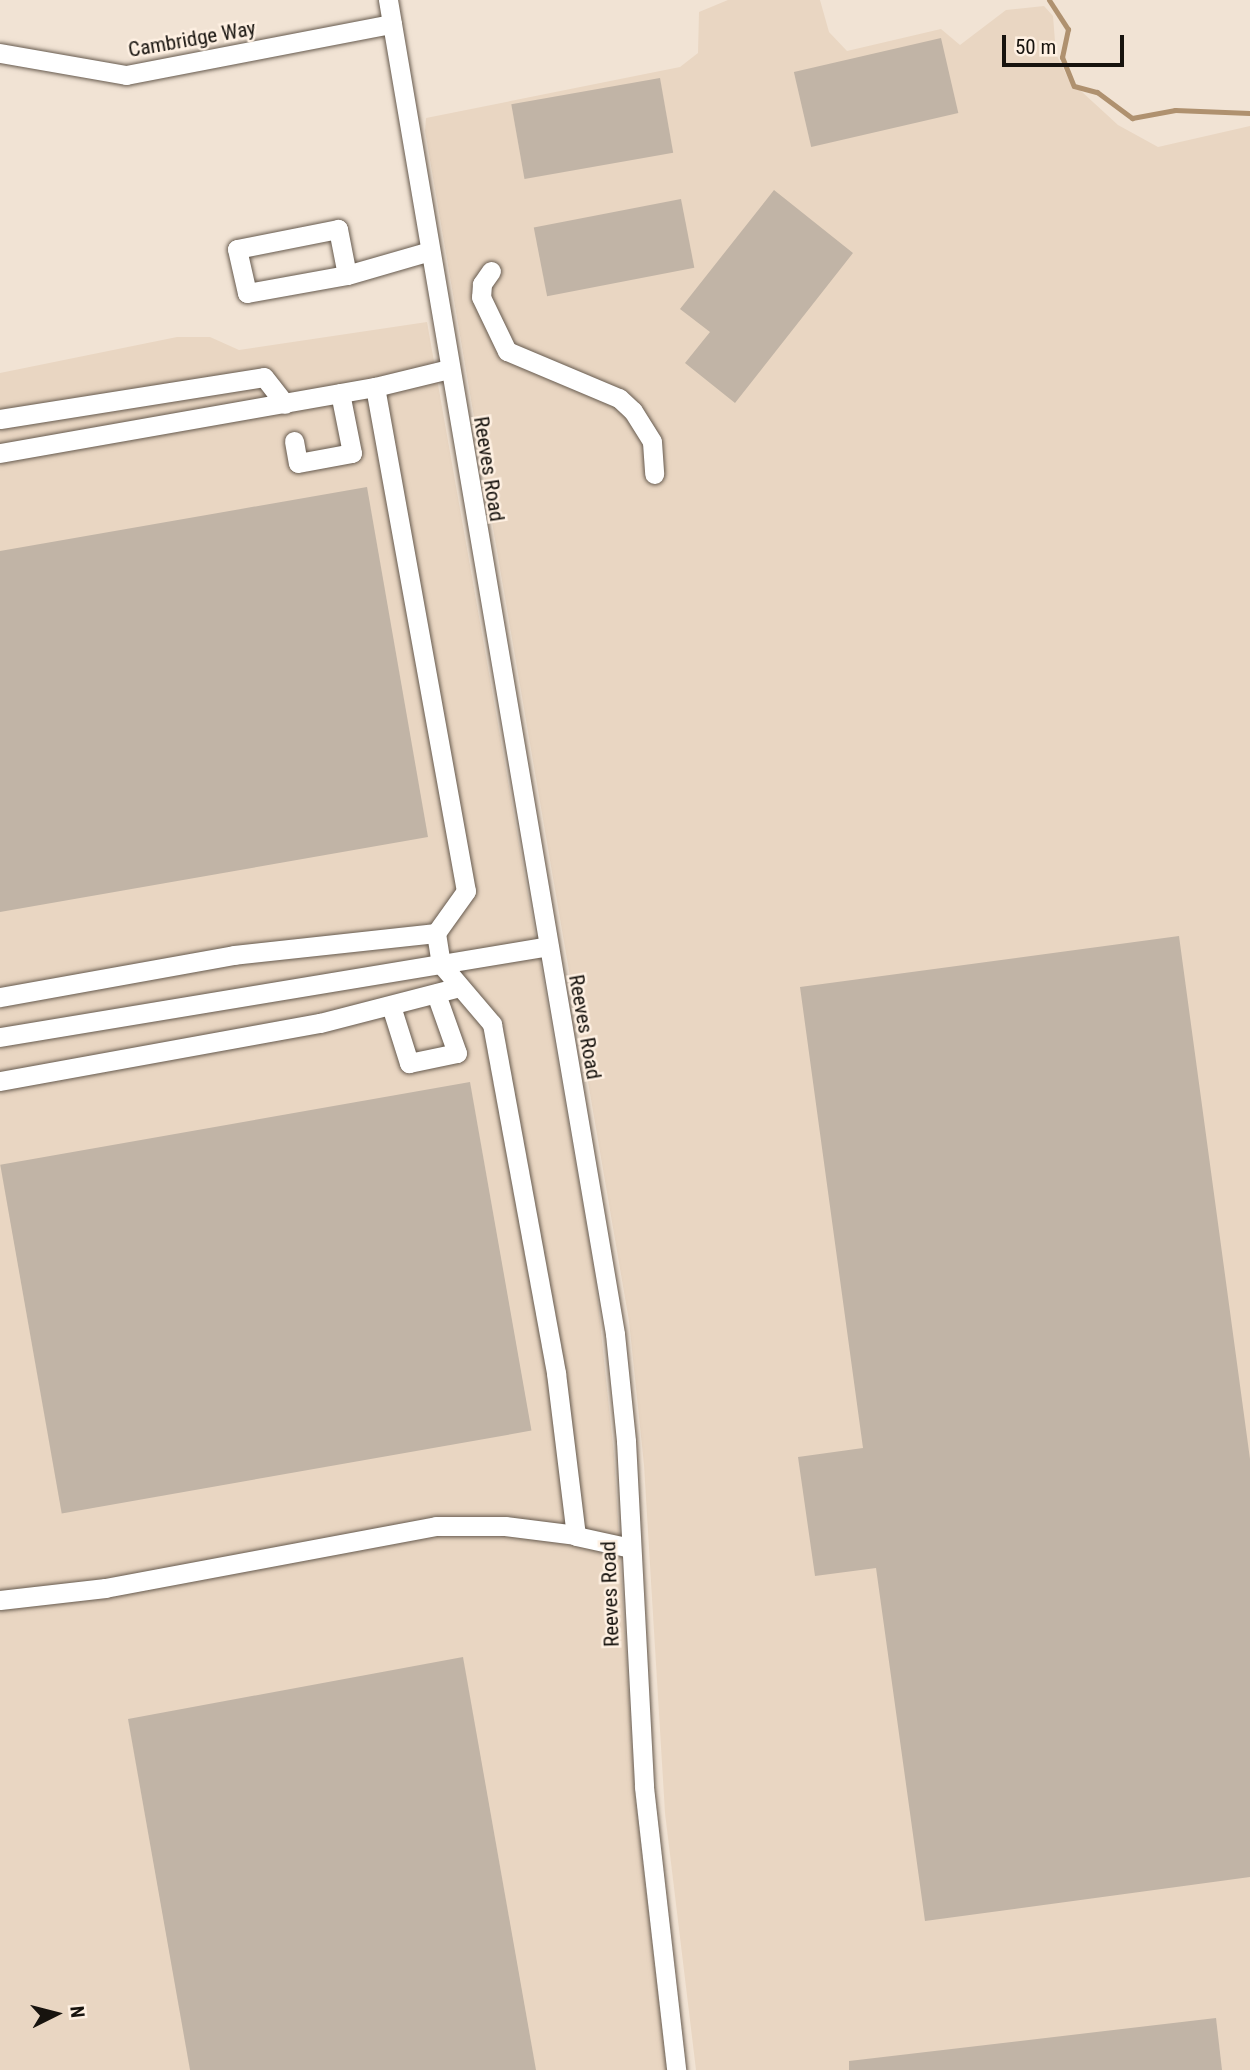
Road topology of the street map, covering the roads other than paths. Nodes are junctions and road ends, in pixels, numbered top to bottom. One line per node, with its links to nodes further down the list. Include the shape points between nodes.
1 (388, 0): 2 (street, Reeves Road)
2 (392, 24): 3 (street, Cambridge Way, via 126,75); 4 (street, Reeves Road)
3 (0, 53)
4 (430, 251): 6 (street); 7 (street, Reeves Road)
5 (491, 271): 14 (street, via 482,284 481,297 507,351 619,398 652,442)
6 (347, 275): 6 (street, via 247,293 237,248 338,229)
7 (449, 369): 8 (street); 16 (street, Reeves Road)
8 (375, 387): 9 (street); 15 (street, via 466,891)
9 (340, 393): 10 (street); 12 (street, via 352,453 298,463)
10 (285, 404): 11 (street, via 264,377); 13 (street)
11 (0, 419)
12 (294, 441)
13 (0, 453)
14 (654, 474)
15 (436, 933): 17 (street); 20 (street, via 234,955)
16 (548, 946): 17 (street); 25 (street, Reeves Road, via 615,1334)
17 (441, 964): 18 (street); 22 (street)
18 (459, 987): 19 (street); 24 (street, via 492,1024 556,1373)
19 (436, 994): 21 (street); 21 (street, via 457,1053 409,1063)
20 (0, 997)
21 (391, 1006): 23 (street)
22 (0, 1037)
23 (0, 1080)
24 (576, 1535): 25 (street); 26 (street, via 505,1526 436,1526 105,1588)
25 (631, 1548): 27 (street, Reeves Road, via 644,1787)
26 (0, 1600)
27 (676, 2070)

